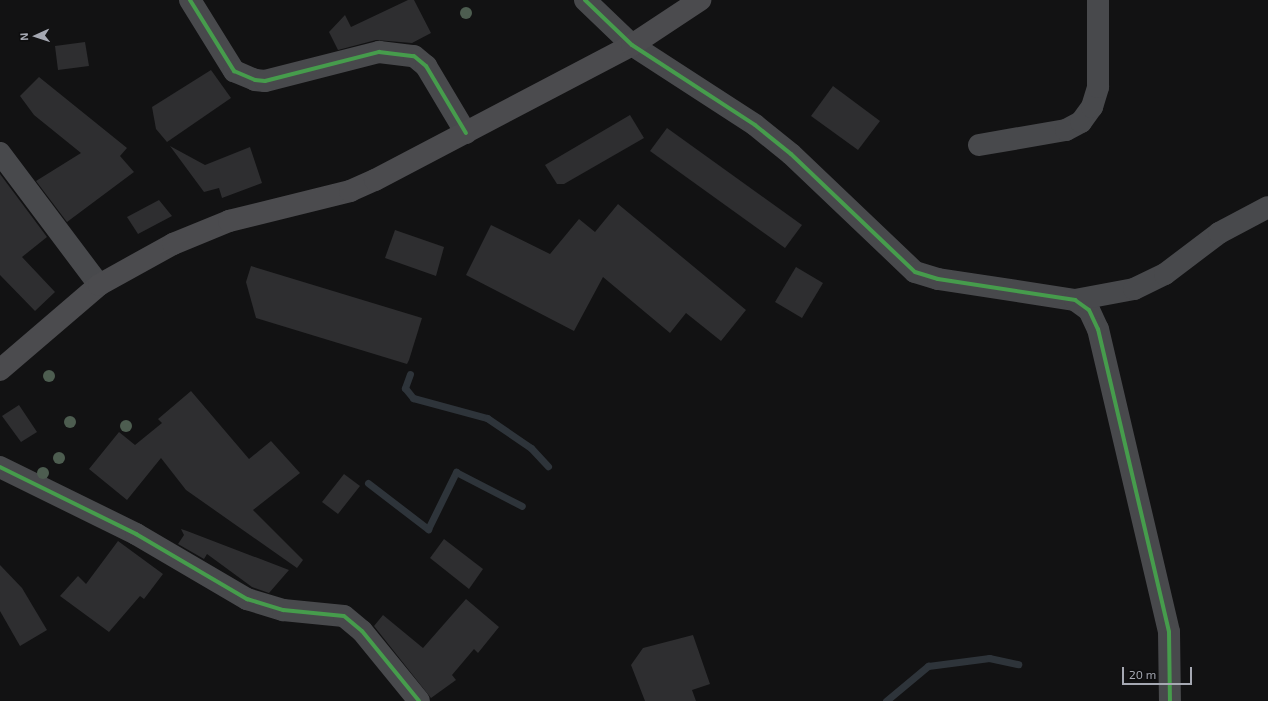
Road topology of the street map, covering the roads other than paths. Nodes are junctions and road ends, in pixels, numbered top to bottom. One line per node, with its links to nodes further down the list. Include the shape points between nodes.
1 (190, 0): 6 (street, via 228,64 234,71 255,80 265,81 380,52 414,56 426,66)
2 (585, 0): 5 (street)
3 (700, 0): 5 (main road)
4 (1098, 0): 7 (street, via 1098,88 1092,107 1081,122 1066,130)
5 (632, 45): 6 (main road); 11 (street, via 754,125 785,149 915,272 938,279)
6 (466, 133): 10 (main road, via 350,191 229,221 173,244)
7 (979, 145)
8 (0, 154): 10 (street)
9 (1268, 207): 11 (street, via 1219,233 1165,274 1134,289)
10 (99, 285): 12 (main road)
11 (1075, 300): 15 (street, via 1089,310 1098,329 1169,632)
12 (0, 370)
13 (0, 467): 14 (street, via 136,534 247,599 283,610 344,616 362,631)
14 (418, 701)
15 (1170, 701)

